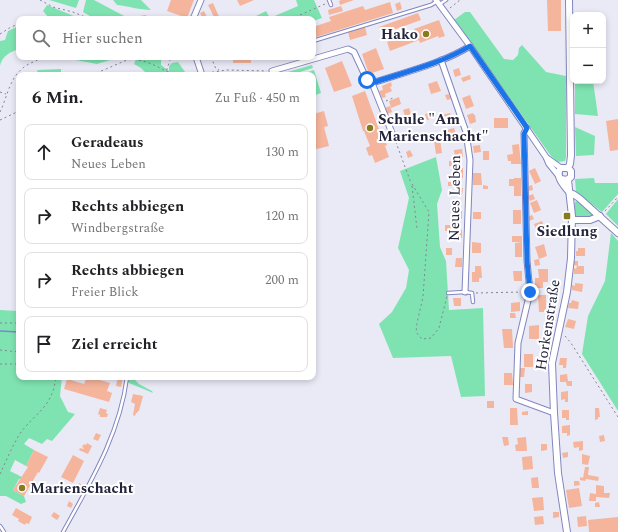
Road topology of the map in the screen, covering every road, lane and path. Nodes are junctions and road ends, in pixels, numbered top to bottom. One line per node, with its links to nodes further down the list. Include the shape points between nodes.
1 (40, 0): 9 (path)
2 (201, 0): 10 (street)
3 (446, 0): 7 (lane)
4 (460, 0): 8 (path)
5 (569, 0): 45 (street, via 571,155)
6 (330, 2): 11 (path)
7 (437, 2): 8 (street); 14 (lane)
8 (445, 12): 15 (street)
9 (83, 16)
10 (194, 16)
11 (298, 16)
12 (16, 25): 13 (path)
13 (0, 34)
14 (316, 40)
15 (470, 46): 24 (street); 41 (street)
16 (316, 58): 33 (street, via 348,49 354,52 367,80)
17 (37, 60): 27 (path)
18 (127, 60): 28 (path)
19 (140, 60): 29 (path)
20 (169, 60): 29 (path)
21 (197, 60): 30 (street)
22 (212, 60): 25 (path)
23 (310, 60): 26 (street)
24 (441, 60): 33 (street); 54 (street, Neues Leben, via 462,118 470,160)
25 (219, 71): 26 (path); 31 (path)
26 (272, 71)
27 (19, 72)
28 (99, 72)
29 (166, 72)
30 (201, 72)
31 (215, 72)
32 (16, 77): 35 (path)
33 (372, 83): 42 (street)
34 (0, 92): 35 (path)
35 (6, 95): 38 (path)
36 (393, 98): 37 (path)
37 (386, 101)
38 (0, 112)
39 (16, 112): 40 (path)
40 (0, 120)
41 (527, 128): 43 (street); 55 (street, via 524,134)
42 (392, 133): 47 (path)
43 (546, 157): 44 (street); 46 (street)
44 (561, 168): 45 (street); 46 (street, via 558,171)
45 (568, 168): 46 (street, via 571,176)
46 (562, 178): 48 (street, Horkenstraße)
47 (412, 184): 52 (path); 56 (path, via 429,212 423,298 416,332 422,339 431,338 439,328)
48 (570, 193): 50 (street); 51 (street, Horkenstraße)
49 (618, 197): 50 (path)
50 (600, 216): 51 (street, via 590,220); 53 (street)
51 (572, 220): 61 (street, Horkenstraße, via 571,258)
52 (417, 229)
53 (618, 233)
54 (465, 292): 56 (lane); 57 (lane)
55 (530, 292): 57 (path); 68 (street, via 518,343 516,399)
56 (448, 293)
57 (472, 293): 58 (lane)
58 (473, 302)
59 (0, 323): 60 (path)
60 (16, 323)
61 (559, 330): 68 (street, Horkenstraße, via 552,363); 69 (path, via 571,343)
62 (0, 350): 63 (path)
63 (16, 352)
64 (0, 364): 65 (path)
65 (16, 364)
66 (55, 380): 70 (path, via 51,399 18,436)
67 (127, 380): 73 (lane, via 124,399 112,438)
68 (554, 413): 74 (street, Horkenstraße, via 558,473)
69 (618, 417)
70 (0, 474)
71 (0, 526): 72 (lane)
72 (4, 532)
73 (62, 532)
74 (567, 532)

